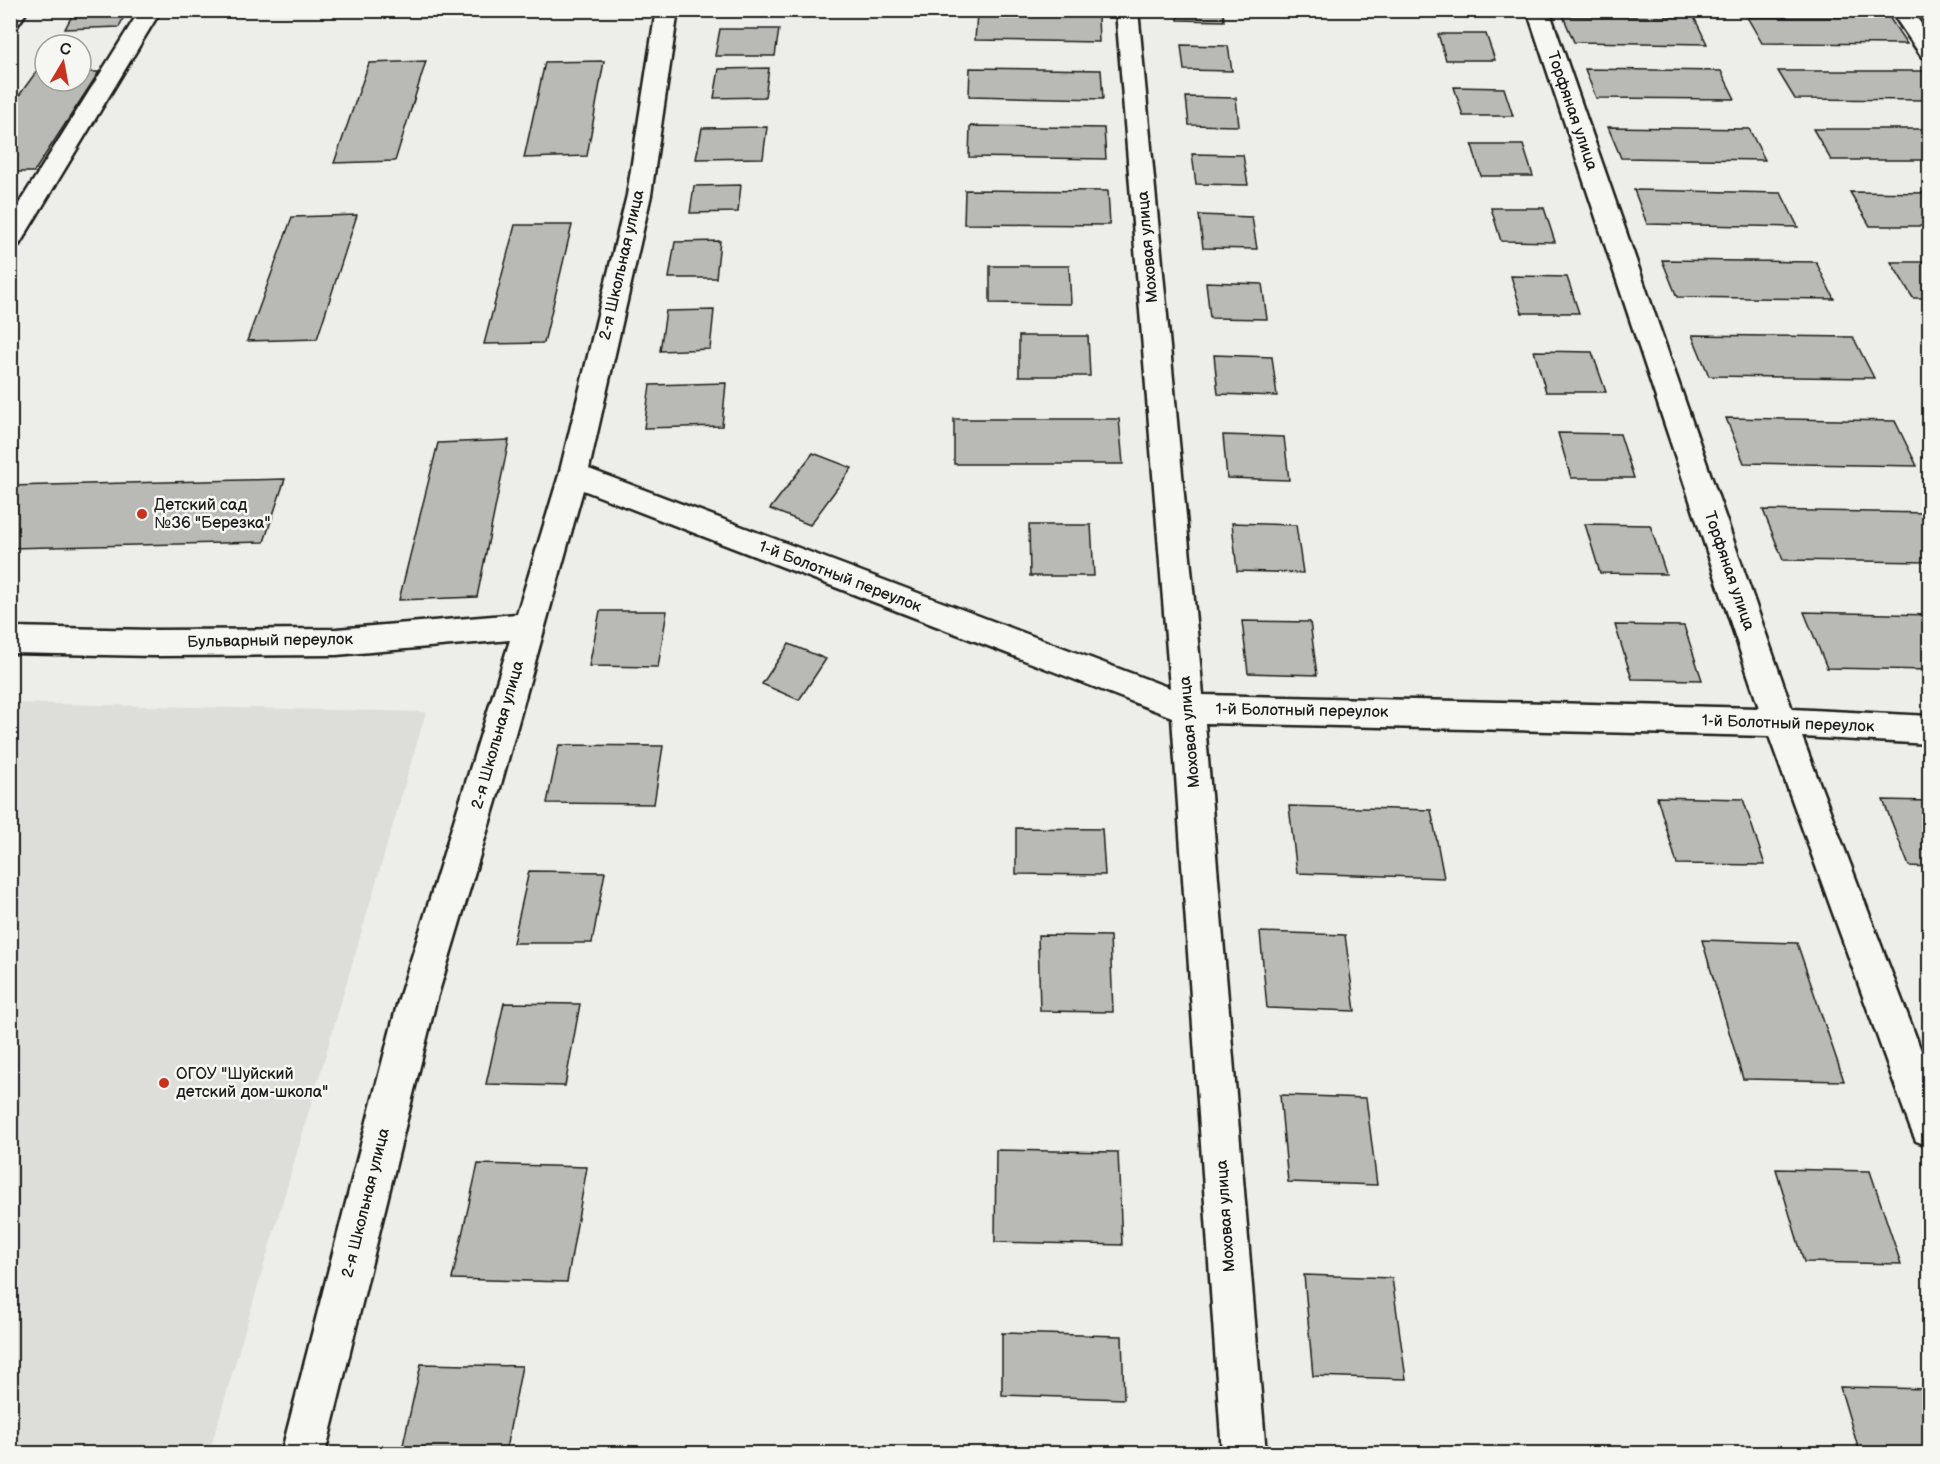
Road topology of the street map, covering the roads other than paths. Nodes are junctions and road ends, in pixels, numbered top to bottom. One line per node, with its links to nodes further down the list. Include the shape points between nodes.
1 (21, 10): 7 (lane)
2 (151, 10): 9 (street)
3 (668, 10): 10 (street, 2-я Школьная улица, via 639,195)
4 (1127, 10): 13 (street, Моховая улица)
5 (1538, 10): 14 (street, Торфяная улица)
6 (1900, 10): 8 (street)
7 (10, 26)
8 (1929, 52)
9 (10, 239)
10 (573, 476): 11 (street, 2-я Школьная улица); 13 (street, 1-й Болотный переулок)
11 (528, 626): 12 (street, Бульварный переулок, via 336,642); 17 (street, 2-я Школьная улица, via 416,1005)
12 (10, 640)
13 (1188, 709): 14 (street, 1-й Болотный переулок); 18 (street, Моховая улица)
14 (1780, 722): 15 (street, 1-й Болотный переулок); 16 (street, Торфяная улица)
15 (1929, 730)
16 (1929, 1127)
17 (303, 1454)
18 (1244, 1454)

